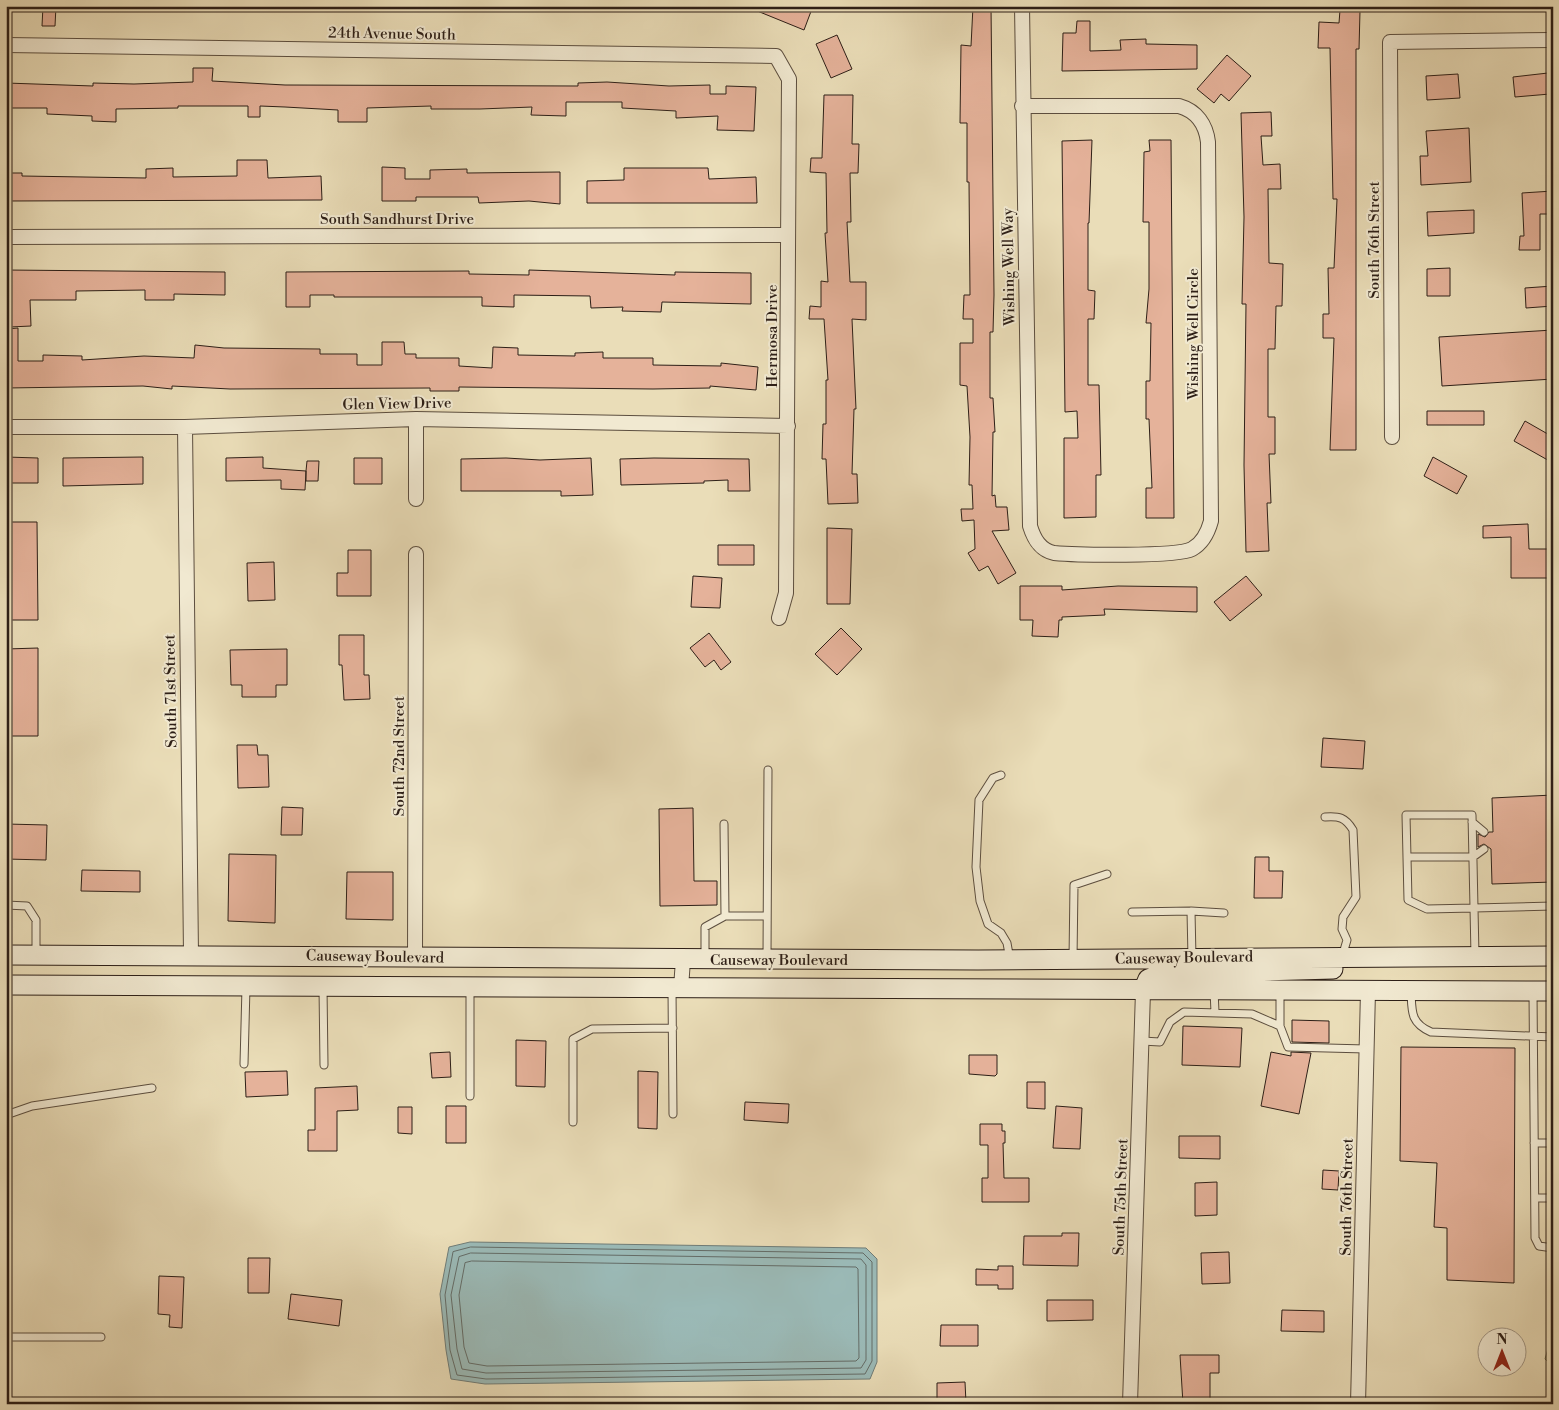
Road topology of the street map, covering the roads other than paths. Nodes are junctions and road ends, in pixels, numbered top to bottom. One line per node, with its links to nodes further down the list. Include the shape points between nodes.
1 (1022, 6): 5 (street, Wishing Well Way)
2 (1553, 40): 12 (street, South 76th Street, via 1390,42)
3 (6, 45): 4 (street, 24th Avenue South)
4 (776, 56): 6 (street, Hermosa Drive, via 789,79)
5 (1022, 106): 14 (street, Wishing Well Way); 14 (street, Wishing Well Circle, via 1179,106 1198,116 1206,129 1208,142 1209,530 1199,544 1184,552 1066,554 1044,549 1032,535)
6 (788, 234): 7 (street, South Sandhurst Drive); 9 (street, Hermosa Drive)
7 (6, 237)
8 (416, 419): 9 (street, Glen View Drive); 11 (street, Glen View Drive); 13 (street)
9 (788, 426): 16 (street, Hermosa Drive, via 786,593)
10 (6, 427): 11 (street, Glen View Drive)
11 (185, 427): 37 (street, South 71st Street)
12 (1392, 437)
13 (416, 499)
14 (1030, 526)
15 (416, 554): 42 (street, South 72nd Street)
16 (779, 618)
17 (768, 770): 34 (lane)
18 (1001, 775): 47 (lane, via 993,778 979,800 976,867 980,901 988,924 1001,933)
19 (1325, 817): 38 (lane, via 1339,816 1347,820 1352,830 1356,896 1343,917 1342,928 1347,940)
20 (1472, 822): 22 (lane); 24 (lane); 25 (lane, via 1472,814 1406,815)
21 (724, 824): 33 (lane)
22 (1484, 832)
23 (1484, 849): 24 (lane)
24 (1473, 857): 25 (lane); 29 (lane)
25 (1408, 858): 29 (lane, via 1408,900 1427,909)
26 (1107, 874): 48 (lane, via 1074,885)
27 (6, 905): 36 (lane, via 28,906 36,920)
28 (1553, 906): 29 (lane)
29 (1474, 908): 40 (lane)
30 (1191, 911): 31 (lane); 32 (lane); 43 (lane)
31 (1132, 912)
32 (1224, 912)
33 (725, 916): 34 (lane); 45 (lane, via 705,927)
34 (768, 916): 46 (lane)
35 (6, 954): 36 (main road, Causeway Boulevard)
36 (36, 954): 37 (main road, Causeway Boulevard)
37 (191, 954): 42 (main road, Causeway Boulevard)
38 (1342, 956): 39 (main road, Causeway Boulevard); 43 (main road, Causeway Boulevard)
39 (1380, 956): 40 (main road, Causeway Boulevard); 54 (main road, via 1357,968 1161,974 1148,979)
40 (1475, 956): 41 (main road, Causeway Boulevard)
41 (1553, 956)
42 (415, 958): 44 (main road, Causeway Boulevard)
43 (1192, 958): 48 (main road, Causeway Boulevard)
44 (682, 960): 45 (main road, Causeway Boulevard); 53 (street)
45 (705, 960): 46 (main road, Causeway Boulevard)
46 (767, 960): 47 (main road, Causeway Boulevard)
47 (1010, 960): 48 (main road, Causeway Boulevard)
48 (1073, 960)
49 (6, 985): 50 (main road, Causeway Boulevard)
50 (246, 986): 51 (main road, Causeway Boulevard); 68 (lane)
51 (323, 986): 52 (main road, Causeway Boulevard); 69 (lane)
52 (470, 987): 53 (main road, Causeway Boulevard); 71 (lane)
53 (677, 988): 54 (main road, Causeway Boulevard); 63 (lane)
54 (1144, 991): 55 (main road, Causeway Boulevard); 66 (street, South 75th Street)
55 (1214, 991): 56 (main road, Causeway Boulevard); 61 (lane)
56 (1280, 991): 57 (main road, Causeway Boulevard); 62 (lane)
57 (1368, 991): 58 (main road, Causeway Boulevard); 67 (street, South 76th Street)
58 (1411, 991): 59 (main road, Causeway Boulevard); 64 (lane, via 1413,1015 1419,1026 1431,1032)
59 (1533, 991): 60 (main road, Causeway Boulevard); 64 (lane)
60 (1553, 991)
61 (1215, 1012): 62 (lane, via 1252,1014); 66 (lane, via 1184,1012 1170,1022 1160,1042)
62 (1280, 1026): 67 (lane, via 1288,1047)
63 (672, 1028): 72 (lane); 74 (lane, via 592,1029 573,1039)
64 (1533, 1037): 65 (lane); 75 (lane)
65 (1553, 1037)
66 (1142, 1042): 82 (street, South 75th Street)
67 (1366, 1049): 83 (street, South 76th Street)
68 (244, 1064)
69 (324, 1064)
70 (152, 1088): 73 (lane, via 32,1106)
71 (470, 1096)
72 (673, 1114)
73 (6, 1115)
74 (573, 1122)
75 (1534, 1143): 76 (lane); 77 (lane)
76 (1553, 1143)
77 (1534, 1198): 78 (lane); 79 (lane, via 1535,1238 1539,1246)
78 (1553, 1198)
79 (1553, 1248)
80 (6, 1337): 81 (lane)
81 (101, 1337)
82 (1130, 1404)
83 (1358, 1404)

